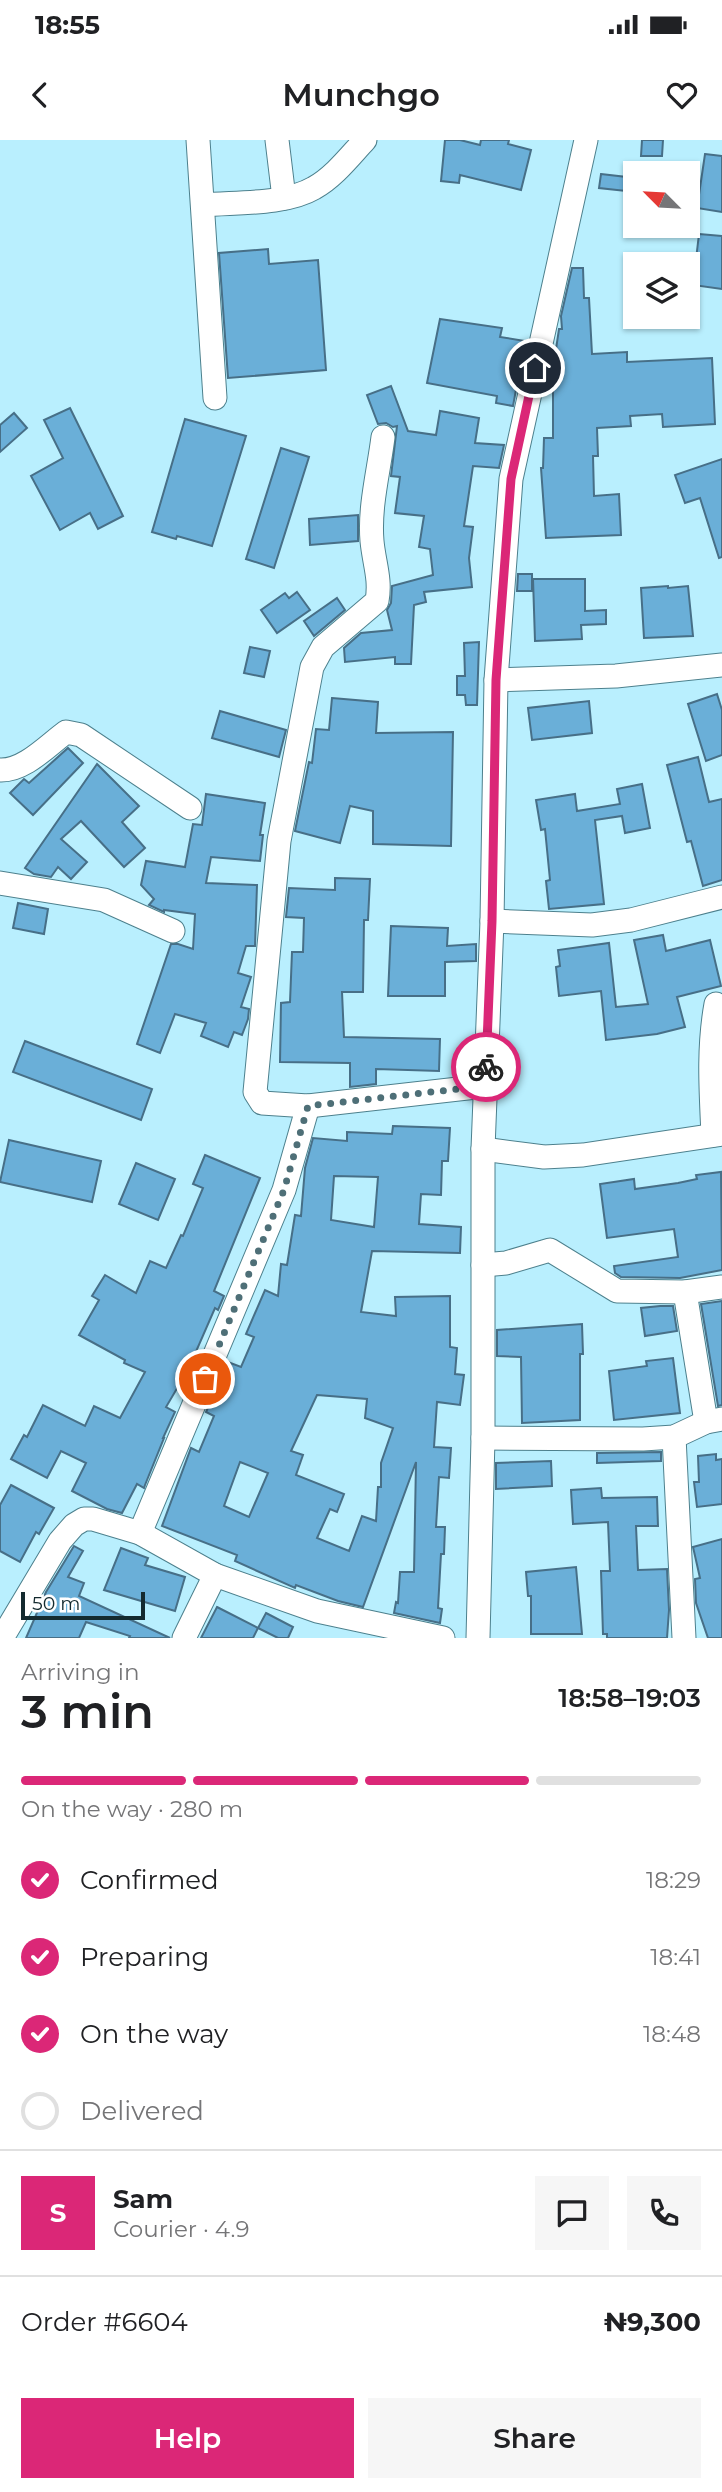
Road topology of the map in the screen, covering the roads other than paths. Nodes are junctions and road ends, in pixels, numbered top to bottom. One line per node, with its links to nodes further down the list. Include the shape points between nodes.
1 (198, 140): 6 (street)
2 (277, 140): 5 (street)
3 (365, 140): 5 (street, via 320,184)
4 (586, 140): 10 (street, via 511,479)
5 (284, 198): 6 (street)
6 (203, 205): 7 (street)
7 (215, 398)
8 (383, 437): 19 (street, via 372,541 379,593 373,606 323,647 312,667 279,841 255,1092 262,1103)
9 (722, 665): 10 (street, via 616,676)
10 (496, 680): 15 (street)
11 (0, 770): 12 (street, via 23,764 66,732 81,735)
12 (190, 808)
13 (0, 883): 16 (street, via 104,900)
14 (722, 897): 15 (street, via 592,925)
15 (492, 921): 18 (street)
16 (173, 931)
17 (716, 1004): 20 (street, via 709,1065)
18 (485, 1086): 19 (street); 21 (street)
19 (308, 1106): 28 (street, via 284,1190)
20 (717, 1135): 21 (street, via 583,1155 544,1157)
21 (483, 1149): 22 (street)
22 (482, 1265): 24 (street, via 550,1250 617,1291); 27 (street)
23 (722, 1287): 24 (street)
24 (685, 1292): 25 (street)
25 (714, 1420): 26 (street)
26 (674, 1437): 27 (street); 36 (street)
27 (483, 1438): 35 (street)
28 (140, 1533): 29 (street); 30 (street, via 84,1519 60,1541)
29 (215, 1575): 31 (street); 33 (street)
30 (9, 1610): 32 (street)
31 (335, 1627): 34 (street)
32 (2, 1638)
33 (184, 1638)
34 (443, 1638)
35 (478, 1638)
36 (684, 1638)

